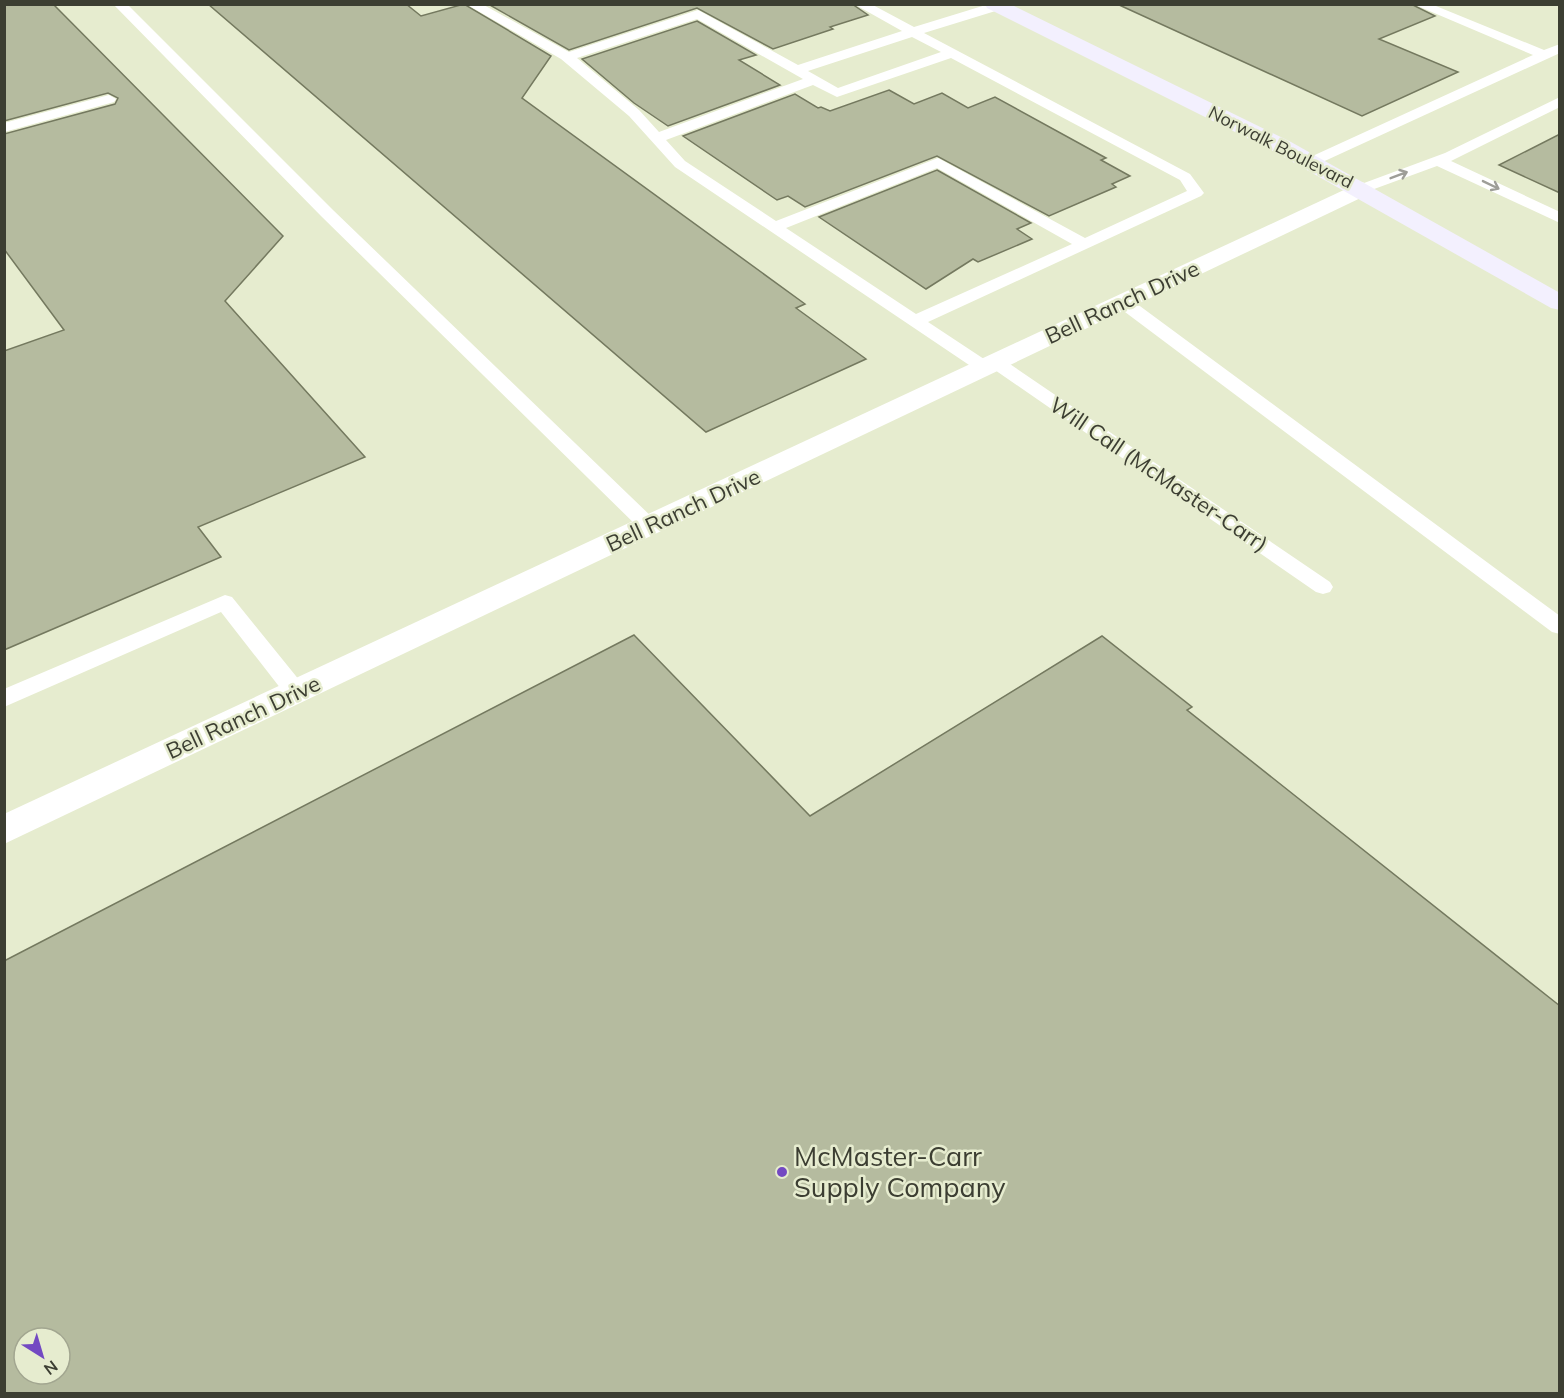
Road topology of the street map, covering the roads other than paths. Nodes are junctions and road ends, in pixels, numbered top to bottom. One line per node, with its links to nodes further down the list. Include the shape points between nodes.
1 (119, 4): 27 (lane)
2 (472, 4): 10 (lane, Will Call (McMaster-Carr))
3 (860, 4): 6 (lane)
4 (1419, 4): 9 (lane)
5 (997, 5): 6 (lane); 18 (main road, Norwalk Boulevard)
6 (913, 32): 8 (lane); 11 (lane)
7 (1560, 48): 9 (lane)
8 (952, 53): 12 (lane, via 837,93); 22 (lane, via 1185,177 1196,193)
9 (1544, 55): 18 (lane)
10 (568, 57): 11 (lane, via 698,14); 16 (lane, Will Call (McMaster-Carr), via 634,113)
11 (796, 70): 12 (lane)
12 (813, 80): 16 (lane)
13 (109, 99): 15 (lane)
14 (1560, 101): 17 (lane)
15 (4, 128)
16 (657, 138): 21 (lane, Will Call (McMaster-Carr), via 680,164)
17 (1437, 160): 19 (lane, one-way to 17); 20 (lane, one-way to 20)
18 (1311, 162): 19 (main road, Norwalk Boulevard)
19 (1361, 189): 23 (street, Bell Ranch Drive); 24 (main road, Norwalk Boulevard)
20 (1560, 218)
21 (774, 227): 22 (lane, via 938,162); 25 (lane, Will Call (McMaster-Carr))
22 (1084, 244): 25 (lane)
23 (1123, 302): 26 (street, Bell Ranch Drive); 29 (lane)
24 (1560, 303)
25 (915, 321): 26 (lane, Will Call (McMaster-Carr))
26 (990, 365): 27 (street, Bell Ranch Drive); 28 (lane, Will Call (McMaster-Carr))
27 (649, 526): 30 (street, Bell Ranch Drive)
28 (1323, 587)
29 (1560, 627)
30 (296, 692): 31 (lane, via 225,602); 32 (street, Bell Ranch Drive)
31 (4, 699)
32 (4, 830)

